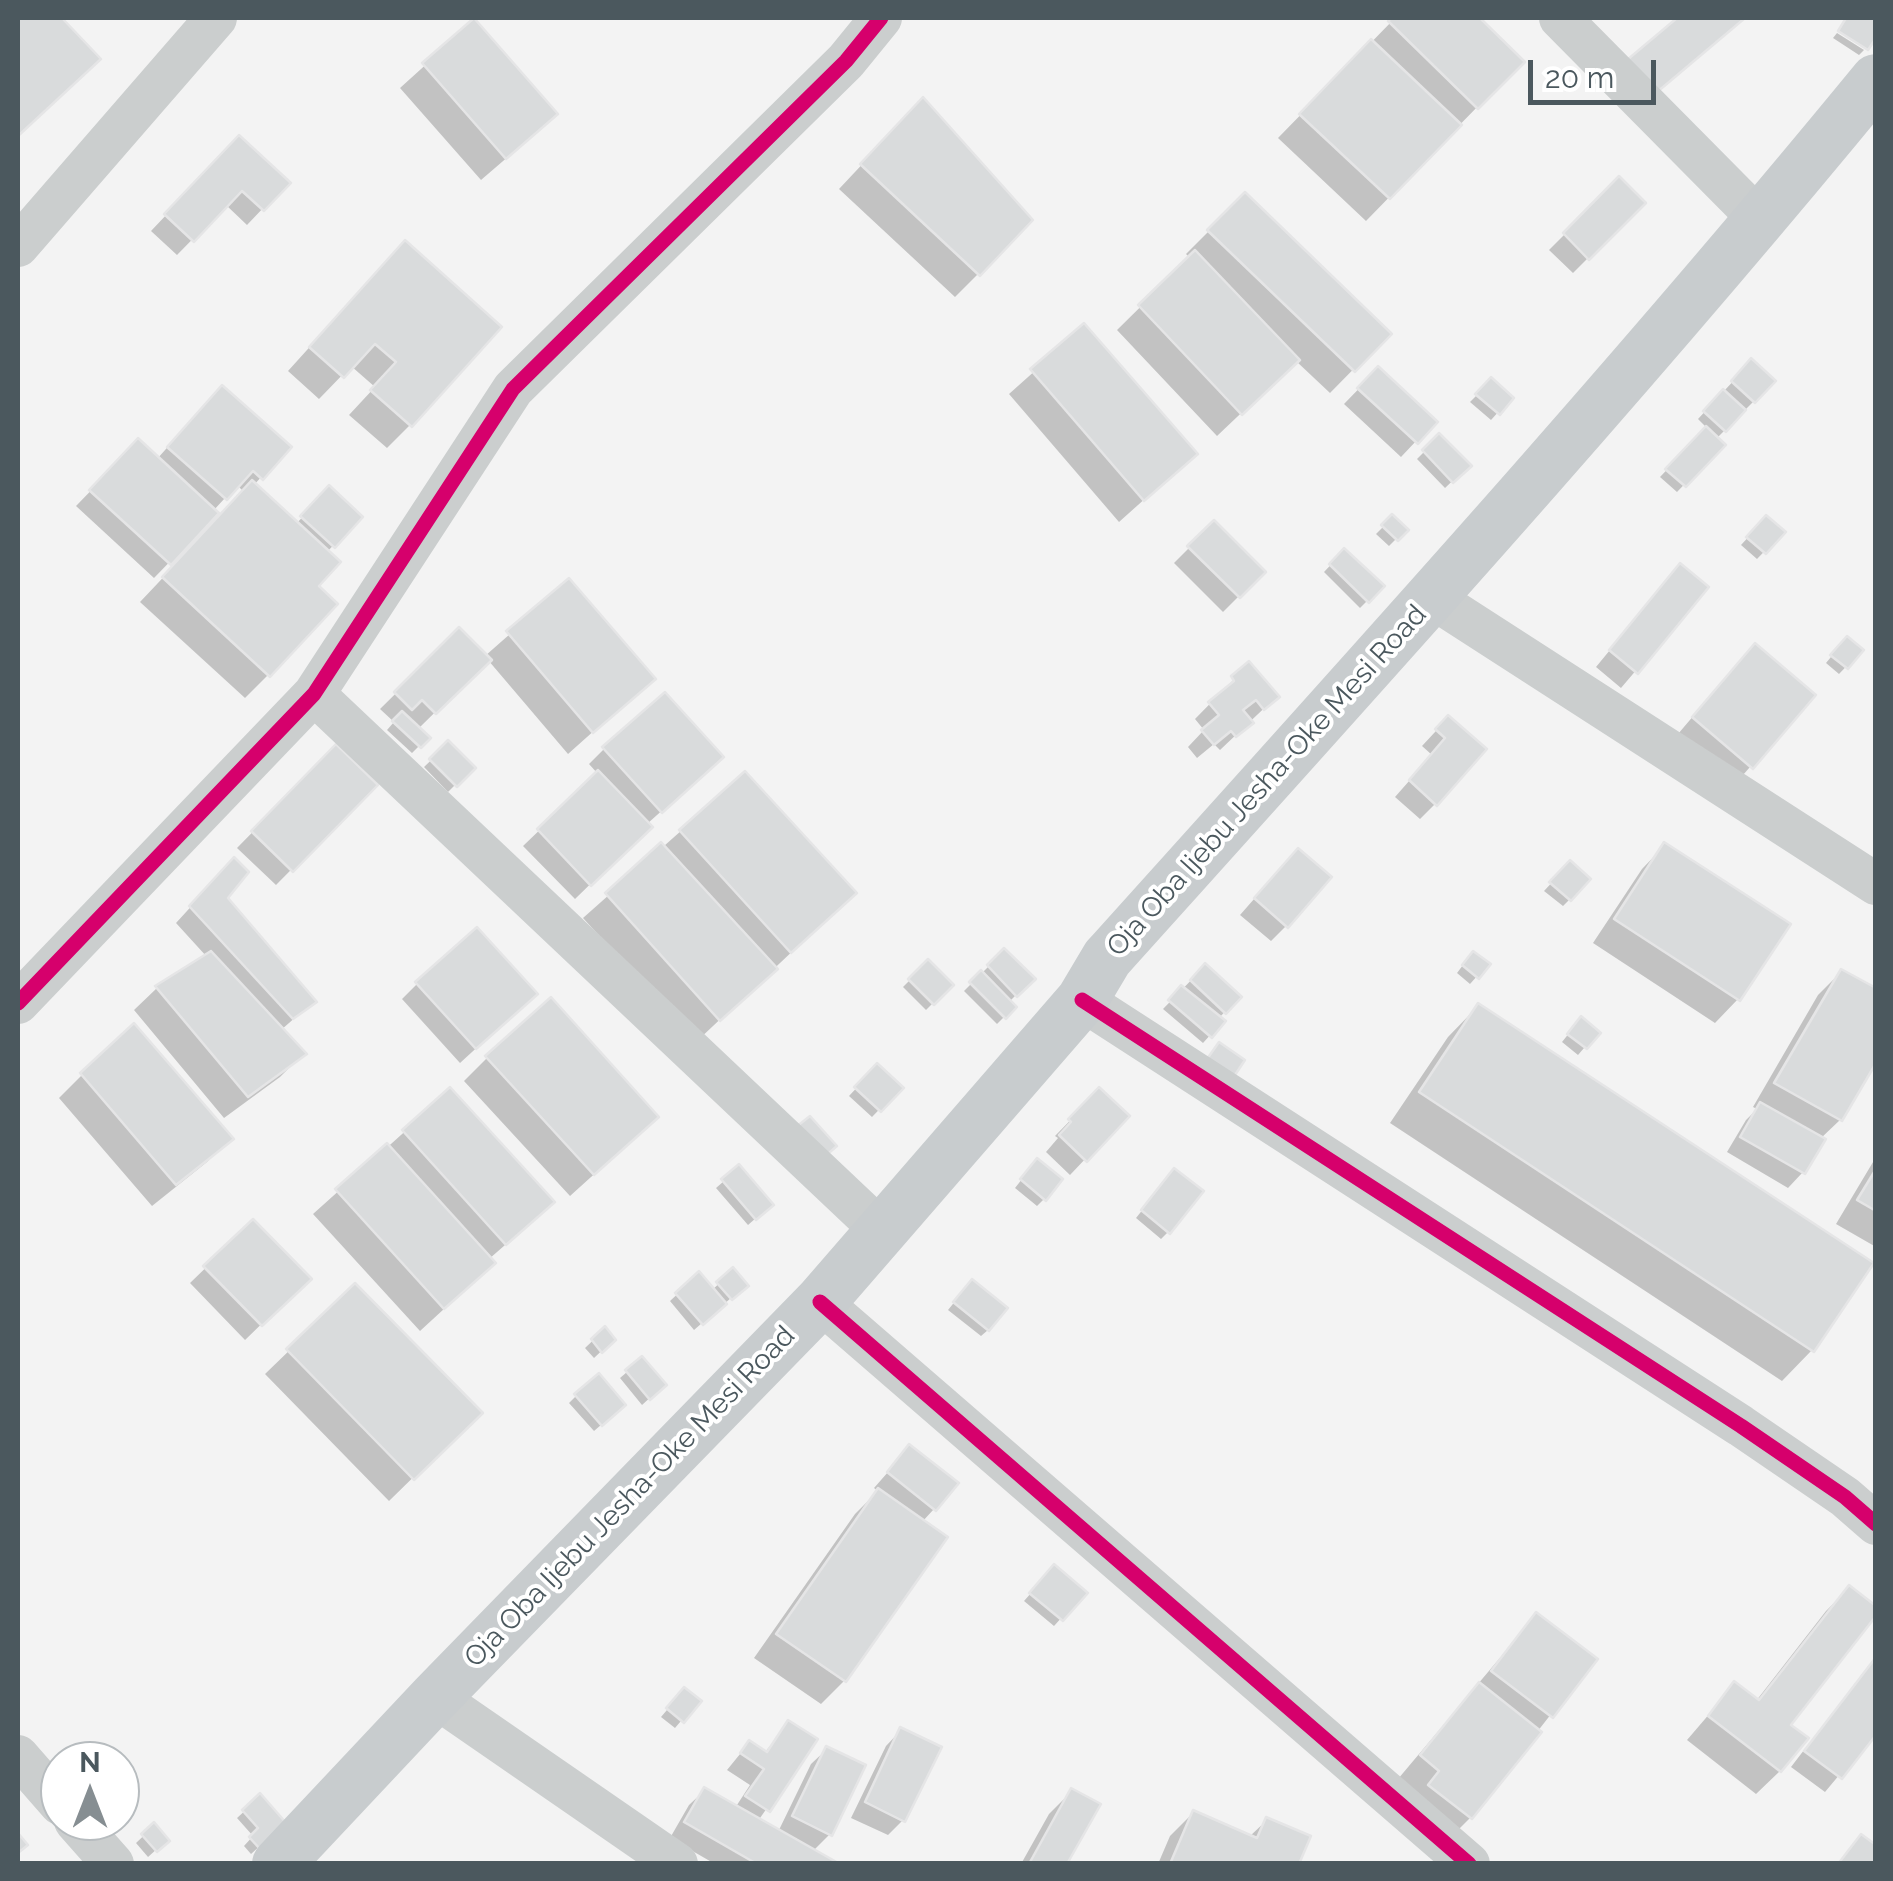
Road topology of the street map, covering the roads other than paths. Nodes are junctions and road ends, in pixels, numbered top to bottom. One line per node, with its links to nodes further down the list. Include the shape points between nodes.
1 (216, 18): 6 (street)
2 (882, 18): 8 (street, via 513,389)
3 (1560, 18): 5 (street)
4 (1876, 80): 5 (main road, Oja Oba Ijebu Jesha-Oke Mesi Road)
5 (1760, 220): 7 (main road, Oja Oba Ijebu Jesha-Oke Mesi Road)
6 (18, 246)
7 (1431, 597): 9 (street); 10 (main road, Oja Oba Ijebu Jesha-Oke Mesi Road, via 1107,958)
8 (314, 694): 11 (street); 12 (street)
9 (1876, 884)
10 (1082, 1000): 12 (main road, Oja Oba Ijebu Jesha-Oke Mesi Road); 14 (street, via 1742,1426)
11 (18, 1004)
12 (882, 1231): 13 (main road, Oja Oba Ijebu Jesha-Oke Mesi Road)
13 (820, 1302): 15 (main road, Oja Oba Ijebu Jesha-Oke Mesi Road); 22 (street)
14 (1876, 1524)
15 (435, 1696): 20 (main road, Oja Oba Ijebu Jesha-Oke Mesi Road); 21 (street)
16 (18, 1756): 17 (street)
17 (40, 1781)
18 (93, 1841): 19 (street)
19 (113, 1864)
20 (278, 1864)
21 (676, 1864)
22 (1469, 1864)

